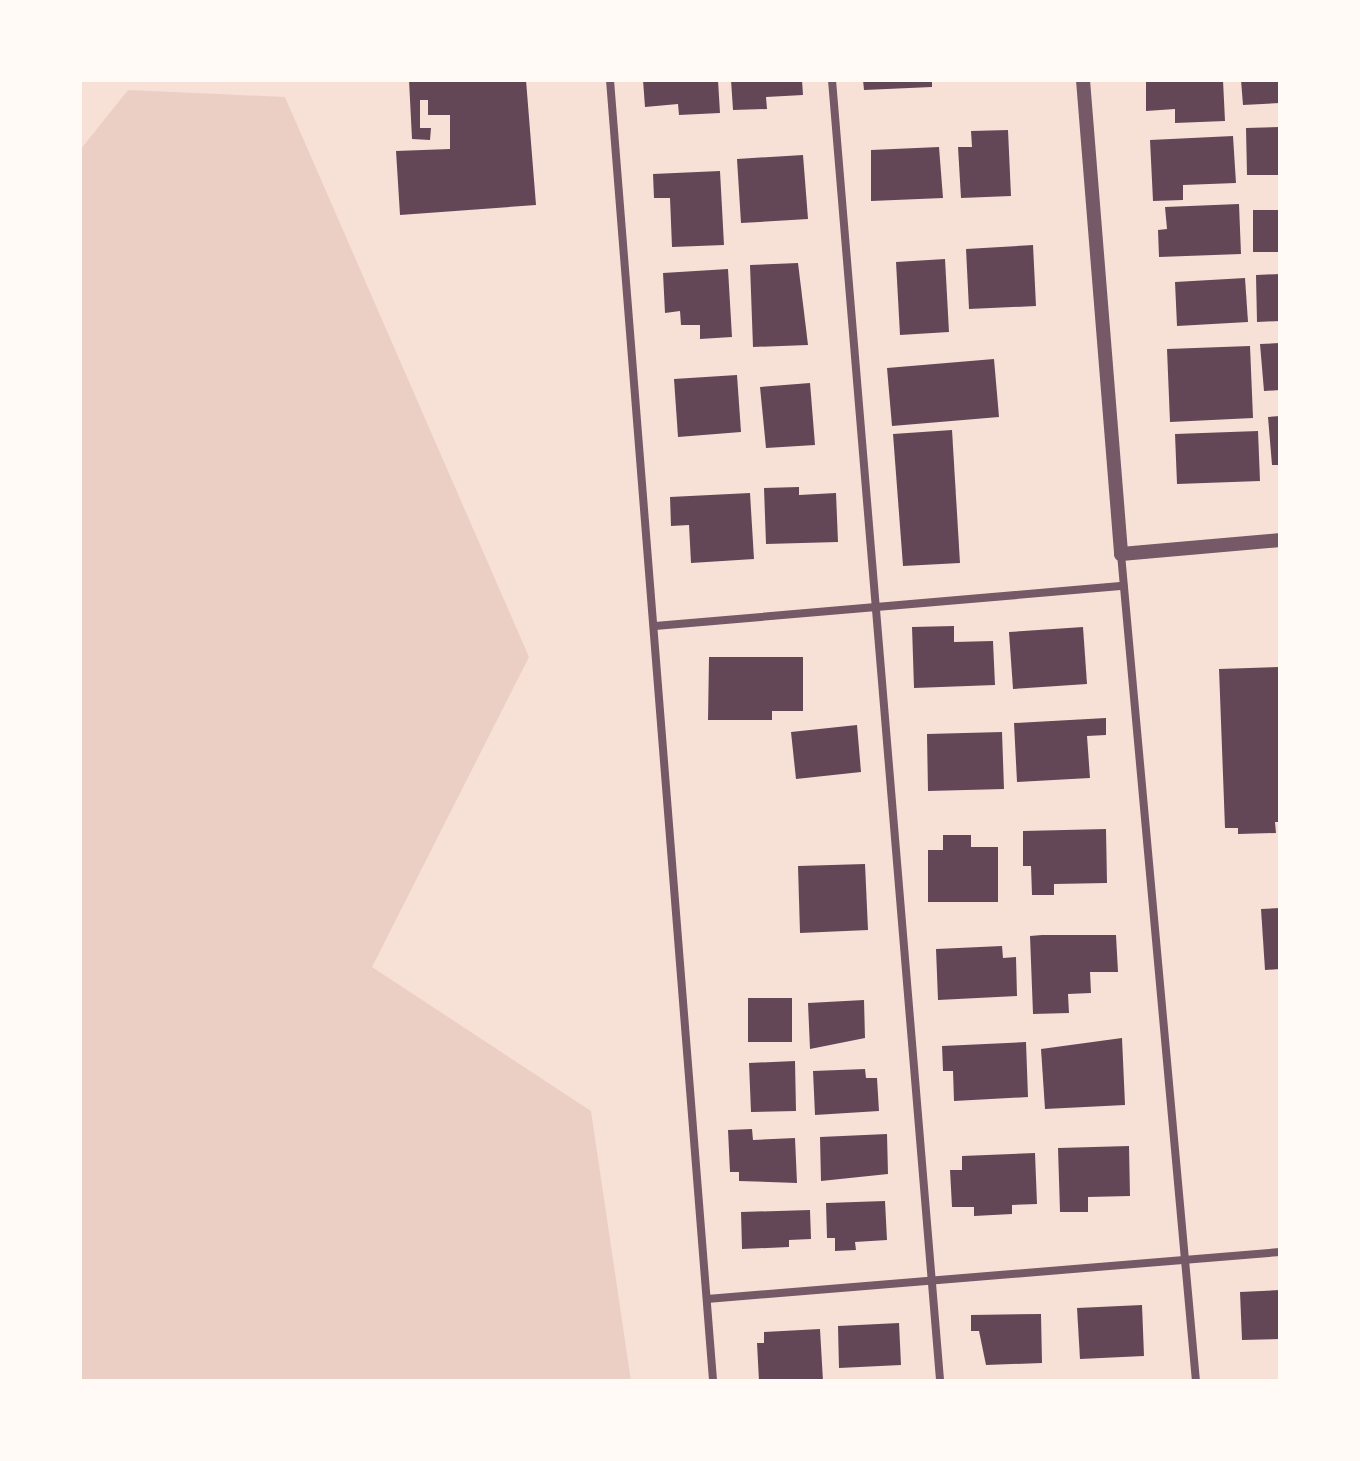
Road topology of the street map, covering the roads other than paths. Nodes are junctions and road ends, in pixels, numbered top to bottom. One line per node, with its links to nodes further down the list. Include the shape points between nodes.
1 (610, 80): 8 (street)
2 (832, 80): 7 (street)
3 (1083, 80): 5 (street)
4 (1280, 540): 5 (street)
5 (1121, 554): 6 (street)
6 (1123, 586): 7 (street); 10 (street)
7 (877, 608): 8 (street); 11 (street)
8 (655, 626): 12 (street, via 675,941)
9 (1280, 1252): 10 (street)
10 (1187, 1260): 11 (street); 15 (street)
11 (930, 1280): 12 (street); 14 (street)
12 (707, 1299): 13 (street)
13 (713, 1381)
14 (940, 1381)
15 (1196, 1381)

